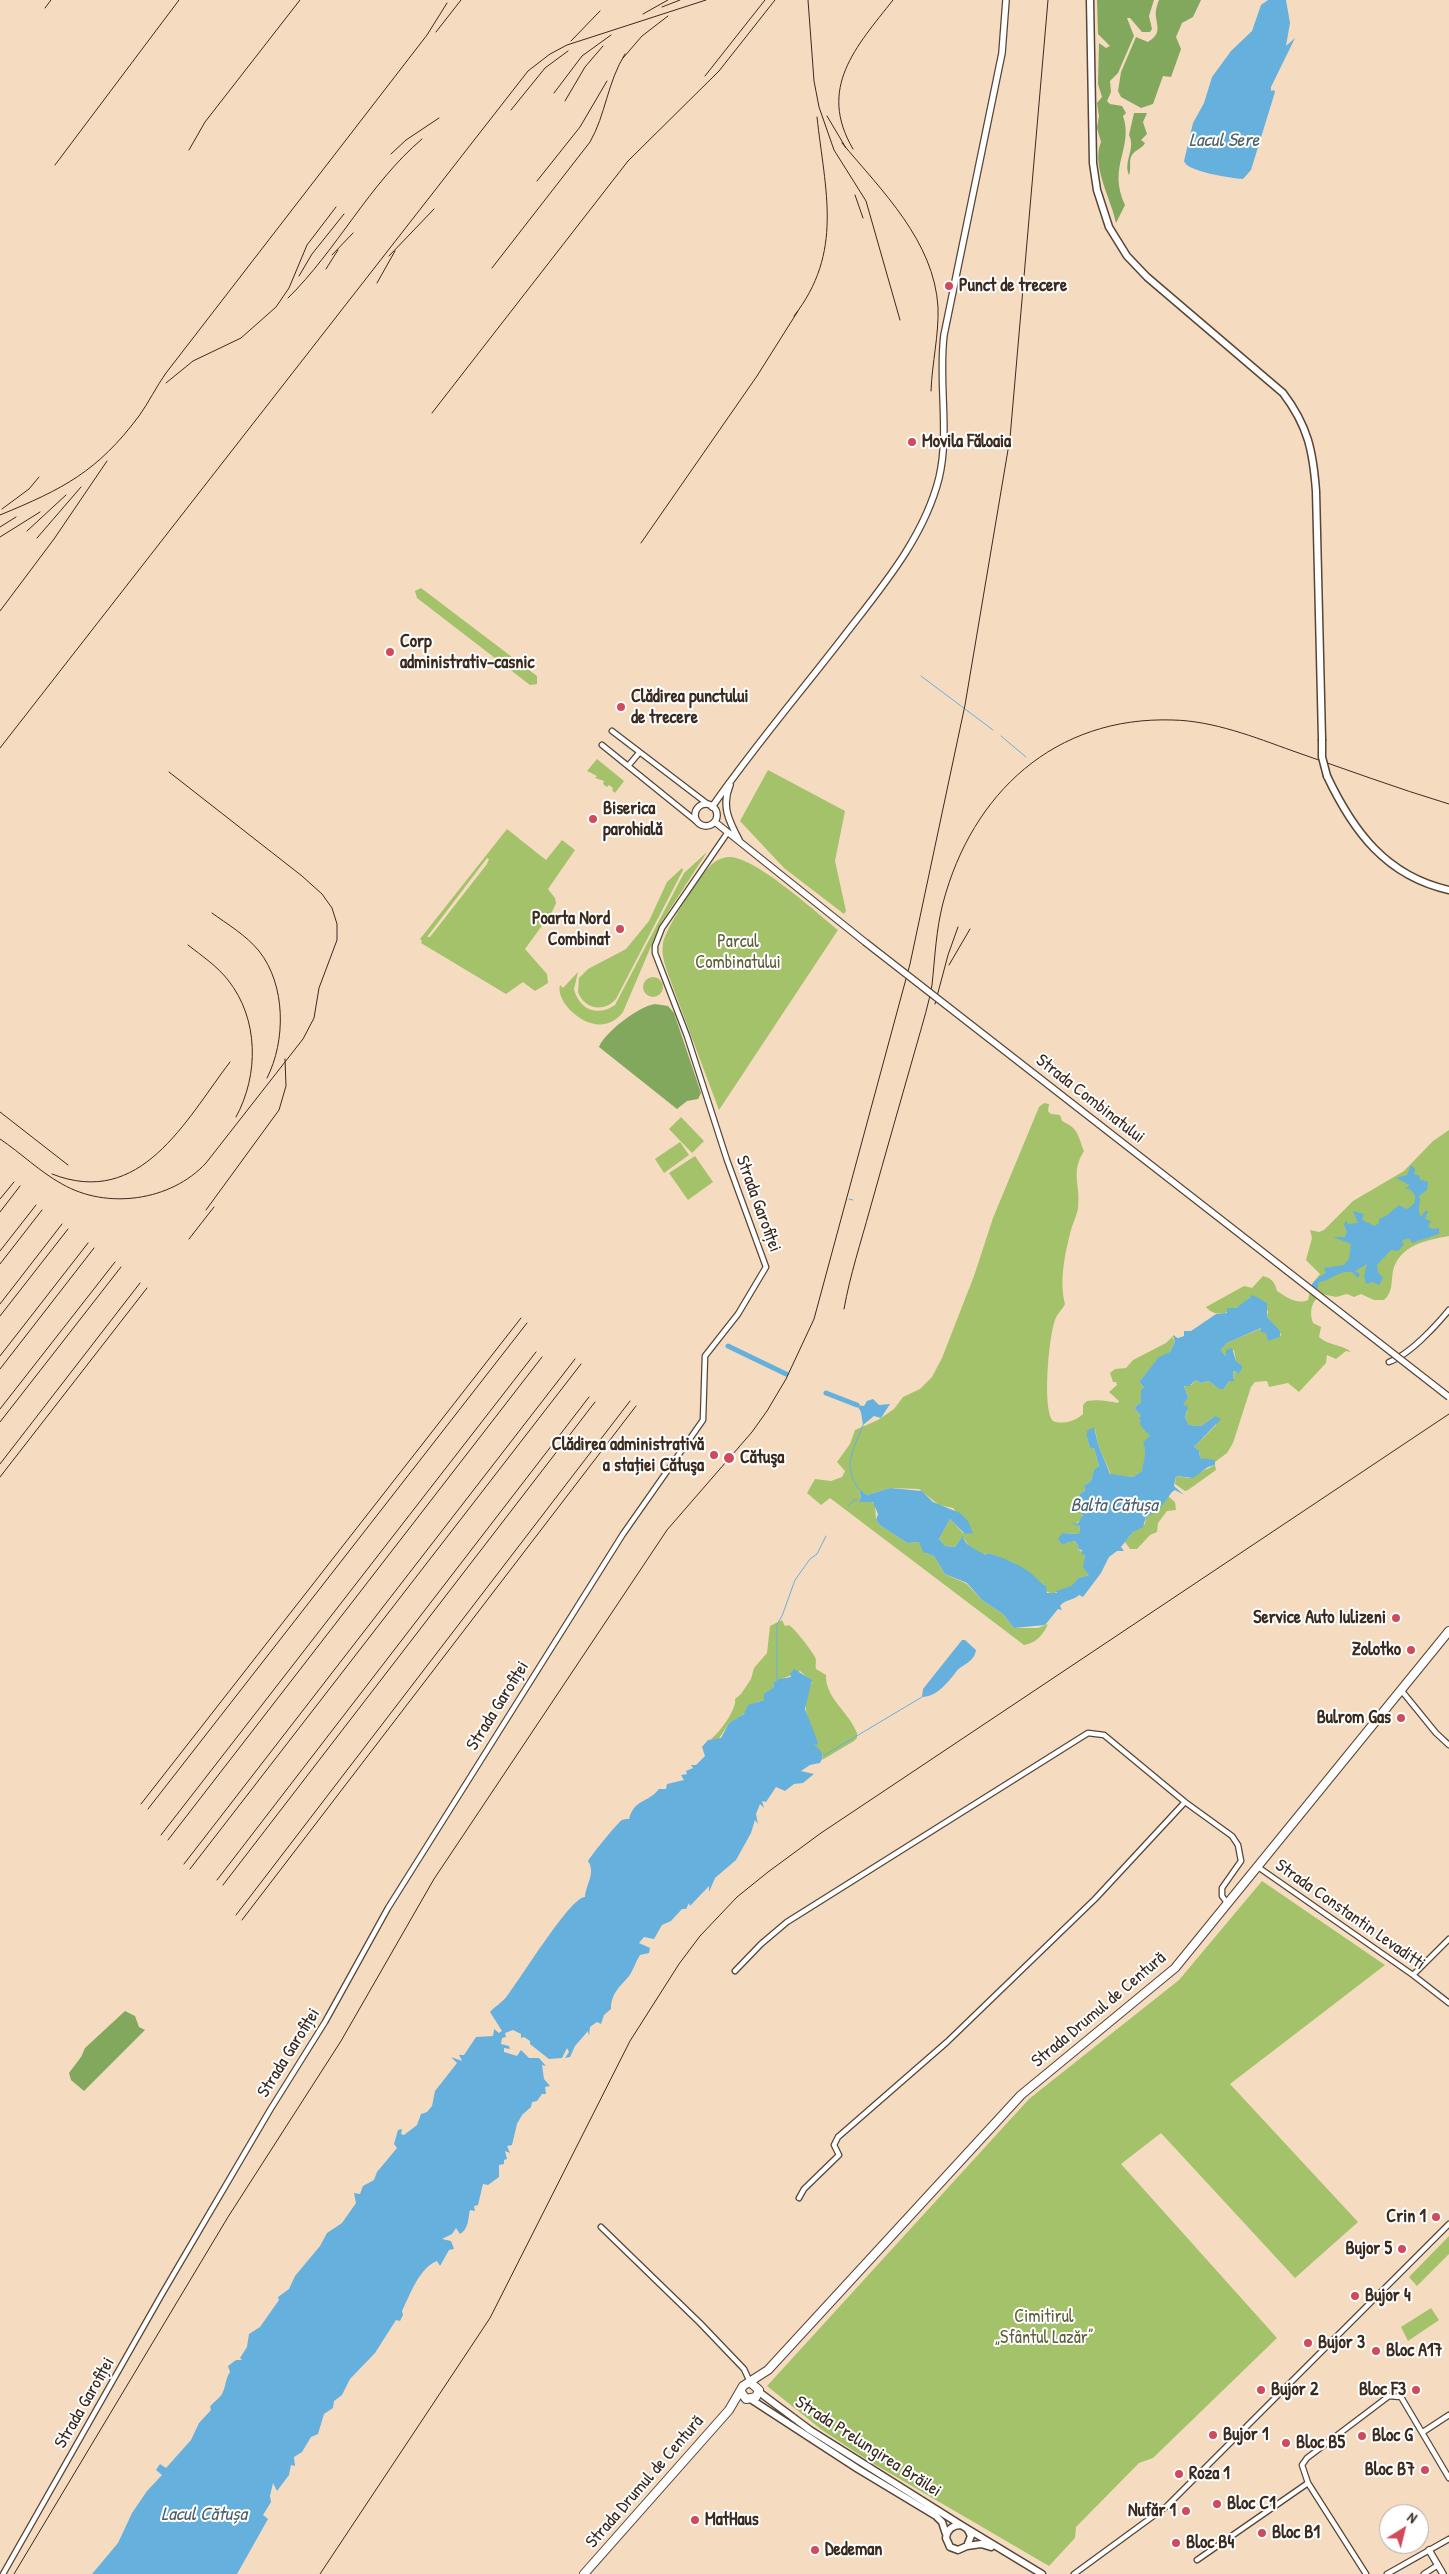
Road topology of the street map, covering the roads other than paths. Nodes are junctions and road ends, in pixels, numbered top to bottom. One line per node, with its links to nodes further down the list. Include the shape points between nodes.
1 (1006, 0): 7 (street, via 1002,52 944,335 944,444 938,481 922,521 897,565)
2 (1090, 0): 13 (main road, bridge, via 1093,163 1100,203 1112,232 1127,256 1147,277 1283,393 1307,432 1316,491 1322,757 1327,776 1341,807 1360,834 1384,859 1417,879)
3 (612, 732): 5 (street)
4 (602, 745): 6 (street)
5 (639, 752): 6 (street); 8 (street)
6 (628, 766): 9 (street)
7 (736, 775): 8 (street); 12 (street, via 725,804 727,816)
8 (710, 806): 9 (street, via 702,805 697,809); 10 (street, via 716,815)
9 (696, 821): 10 (street, via 706,826)
10 (714, 822): 11 (street, Strada Combinatului)
11 (728, 832): 12 (street, Strada Combinatului); 49 (street, Strada Garofiței, via 666,920 655,946 658,963 687,1036 766,1266 738,1314 705,1356 703,1420 618,1542 388,1908 325,2022 267,2114)
12 (740, 842): 16 (street, Strada Combinatului, bridge)
13 (1449, 890)
14 (1449, 1310): 15 (street, via 1396,1360)
15 (1389, 1362)
16 (1449, 1397)
17 (1449, 1631): 18 (highway, Strada Drumul de Centură)
18 (1402, 1690): 19 (street); 21 (highway, Strada Drumul de Centură)
19 (1449, 1745)
20 (1185, 1802): 22 (street, via 1232,1836 1238,1845 1240,1865 1222,1888 1222,1896); 24 (street, via 1104,1735 1083,1735 787,1922); 27 (street, via 1095,1899 947,2042 838,2137 834,2145 839,2156 804,2189)
21 (1258, 1868): 22 (highway, Strada Drumul de Centură); 25 (street, Strada Constantin Levaditti)
22 (1228, 1904): 30 (highway, Strada Drumul de Centură, via 1197,1944 1157,1985 1020,2095)
23 (1449, 1939): 25 (street)
24 (735, 1970)
25 (1413, 1975): 26 (street, Strada Constantin Levaditti)
26 (1449, 2003)
27 (799, 2198)
28 (1449, 2224): 52 (street, via 1167,2506)
29 (601, 2227): 31 (street, via 694,2317 744,2369)
30 (768, 2370): 31 (highway); 32 (highway)
31 (751, 2383): 32 (highway); 33 (highway, via 743,2386)
32 (759, 2391): 34 (highway); 40 (main road, Strada Prelungirea Brăilei, via 810,2430)
33 (742, 2392): 34 (highway); 35 (highway, Strada Drumul de Centură)
34 (750, 2400): 35 (highway); 42 (main road, Strada Prelungirea Brăilei, via 936,2516)
35 (729, 2410): 50 (highway, Strada Drumul de Centură)
36 (1449, 2415): 37 (street)
37 (1423, 2432): 38 (street); 39 (street, via 1401,2397 1389,2396 1307,2458 1302,2465)
38 (1449, 2478)
39 (1308, 2483): 47 (street); 53 (street)
40 (961, 2525): 41 (main road); 42 (main road, via 954,2526)
41 (968, 2530): 44 (main road); 45 (main road)
42 (946, 2534): 44 (main road, via 947,2543 954,2549)
43 (1449, 2539): 46 (street)
44 (967, 2546): 45 (main road, via 981,2544)
45 (999, 2550): 51 (main road)
46 (1430, 2550): 48 (street); 54 (street)
47 (1198, 2560)
48 (1438, 2565): 55 (street); 56 (street)
49 (3, 2574)
50 (584, 2574)
51 (1042, 2574)
52 (1074, 2574)
53 (1366, 2574)
54 (1387, 2574)
55 (1424, 2574)
56 (1443, 2574)

